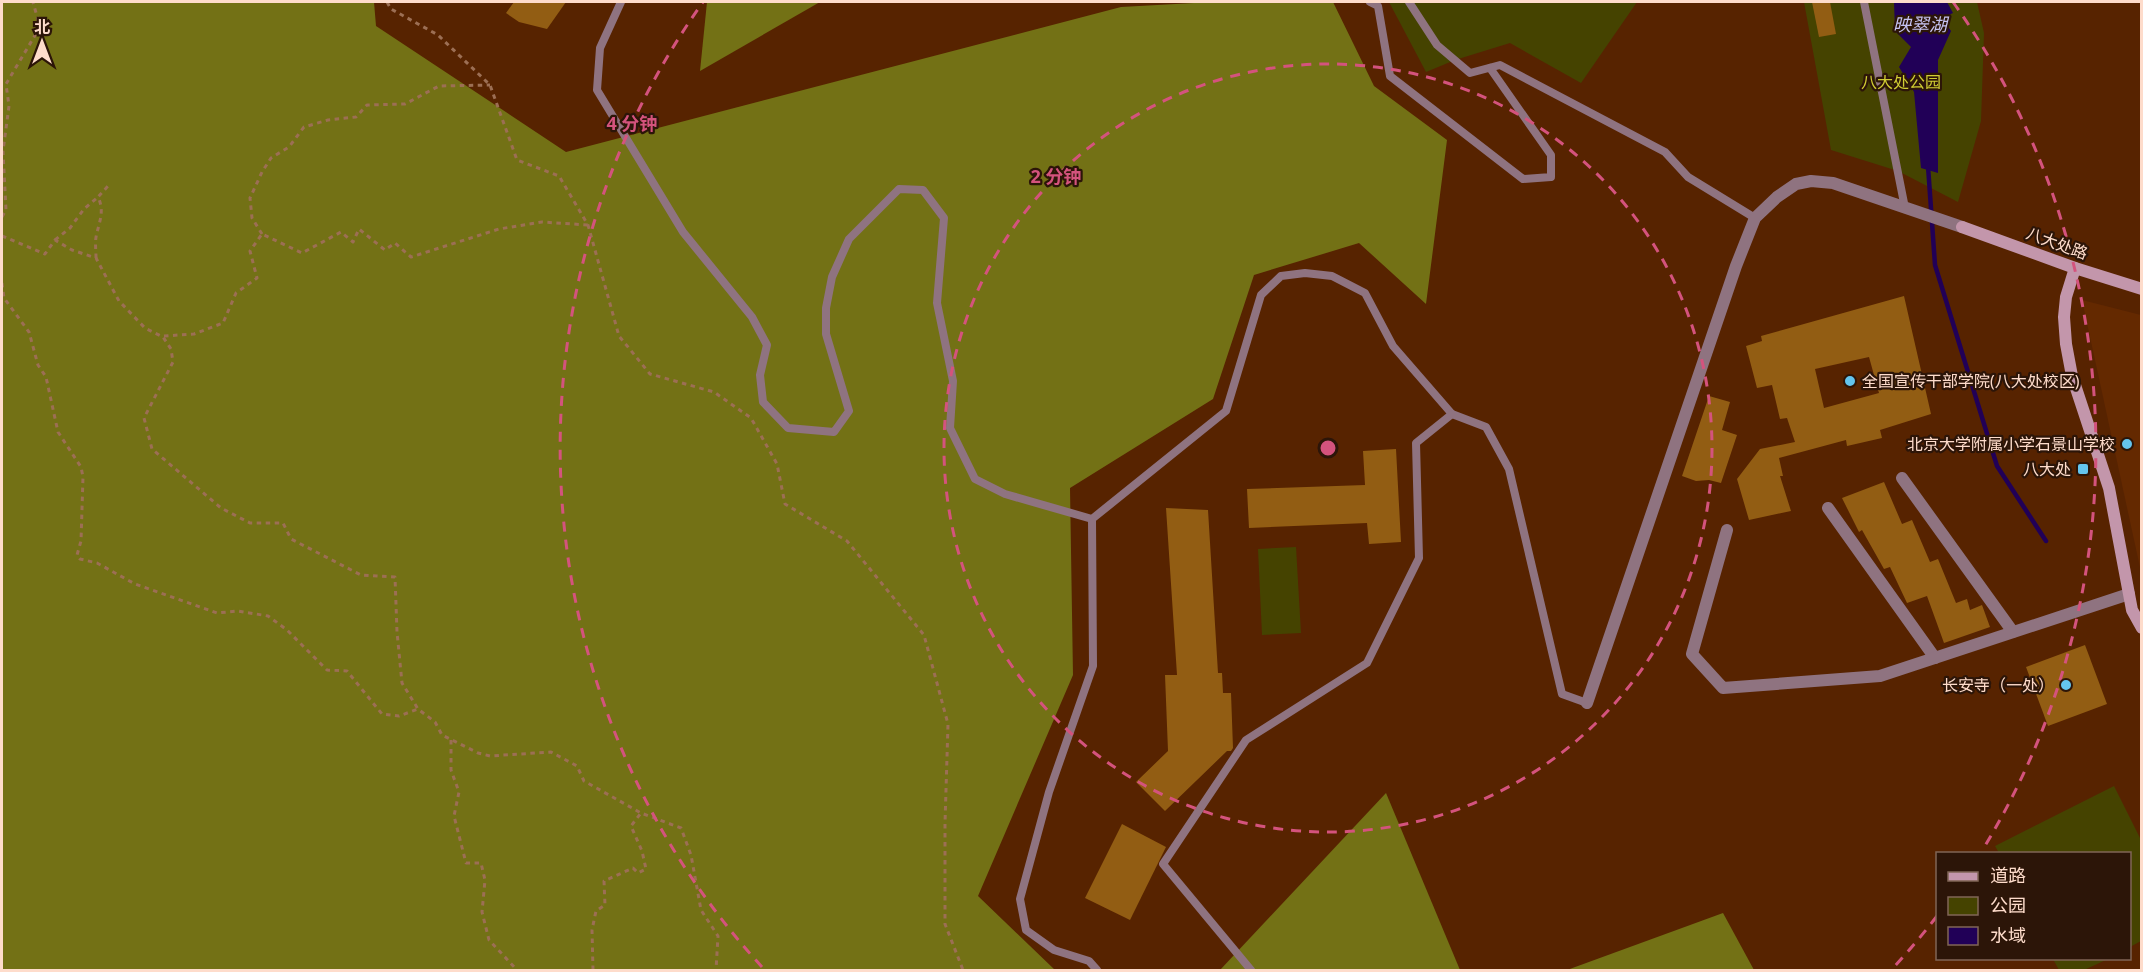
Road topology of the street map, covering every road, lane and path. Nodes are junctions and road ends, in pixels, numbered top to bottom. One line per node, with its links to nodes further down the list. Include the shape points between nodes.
1 (33, 2): 12 (path, via 40,27 6,84 6,210)
2 (387, 2): 8 (path, via 392,9 438,35)
3 (621, 2): 26 (lane, via 600,48 597,90 683,231 752,317 767,345 760,375 763,402 788,428 834,432 849,411 826,334 832,277 849,239 899,189 923,190 944,218 938,303 953,381 950,428 975,479 1005,494)
4 (1370, 2): 7 (lane, via 1378,6 1390,76 1523,179 1551,177 1551,155)
5 (1409, 2): 7 (lane, via 1437,45 1470,73)
6 (1864, 2): 11 (lane)
7 (1490, 68): 13 (lane, via 1500,65 1665,152 1688,177)
8 (490, 85): 14 (path, via 517,160 559,176); 15 (path, via 439,86 405,104 368,105 356,117 304,127 289,147 271,158 250,198 252,218)
9 (108, 186): 10 (path)
10 (98, 197): 17 (path); 18 (path, via 102,215)
11 (1905, 208): 13 (street, via 1833,183 1811,181 1796,184); 19 (street, 八大处路)
12 (2, 217)
13 (1755, 218): 32 (street)
14 (588, 225): 15 (path, via 542,222 499,229 411,257 395,243 386,250 359,229 353,242 341,232 302,253); 39 (path, via 619,336 650,374 714,392 751,418 777,464 785,504 847,541 924,635 948,724 945,924)
15 (262, 234): 22 (path, via 250,251 257,278 236,293 223,323 194,334)
16 (2, 236): 17 (path, via 45,254)
17 (55, 240): 18 (path)
18 (96, 258): 22 (path, via 119,301 145,328)
19 (2075, 268): 21 (street, 八大处路); 28 (street, via 2066,297 2066,344 2072,376 2109,488)
20 (2, 283): 33 (path, via 4,298 29,332 38,365 46,377 58,432 81,467 81,540 77,555 80,560 97,563 135,584 217,612 268,616 327,670 346,671 382,714 399,716)
21 (2142, 289)
22 (164, 337): 33 (path, via 173,362 144,418 152,449 221,508 250,523 283,524 291,539 362,575 395,577 402,683)
23 (1452, 414): 26 (lane, via 1393,346 1365,293 1332,276 1281,276 1261,295 1226,411); 32 (lane, via 1486,427 1509,469 1562,694); 41 (lane, via 1416,444 1419,558 1367,663 1246,741 1163,864)
24 (1902, 478): 30 (street)
25 (1828, 508): 31 (street)
26 (1092, 519): 40 (lane, via 1093,666 1049,792 1020,899 1026,930 1054,950 1089,961)
27 (1727, 530): 31 (street, via 1692,654 1723,688 1881,676)
28 (2128, 594): 29 (street); 30 (street)
29 (2142, 628)
30 (2013, 632): 31 (street)
31 (1935, 658)
32 (1587, 703)
33 (418, 709): 34 (path)
34 (451, 741): 35 (path, via 490,756 551,753 577,766 584,781); 36 (path, via 451,770 459,792 454,816 466,863 481,863 485,880 482,912 489,940)
35 (641, 813): 37 (path, via 631,826 646,869 639,873 633,868 604,881 605,905 596,911 591,930); 38 (path, via 681,828 691,855 701,910 718,936)
36 (516, 970)
37 (593, 970)
38 (716, 970)
39 (963, 970)
40 (1097, 970)
41 (1251, 970)

